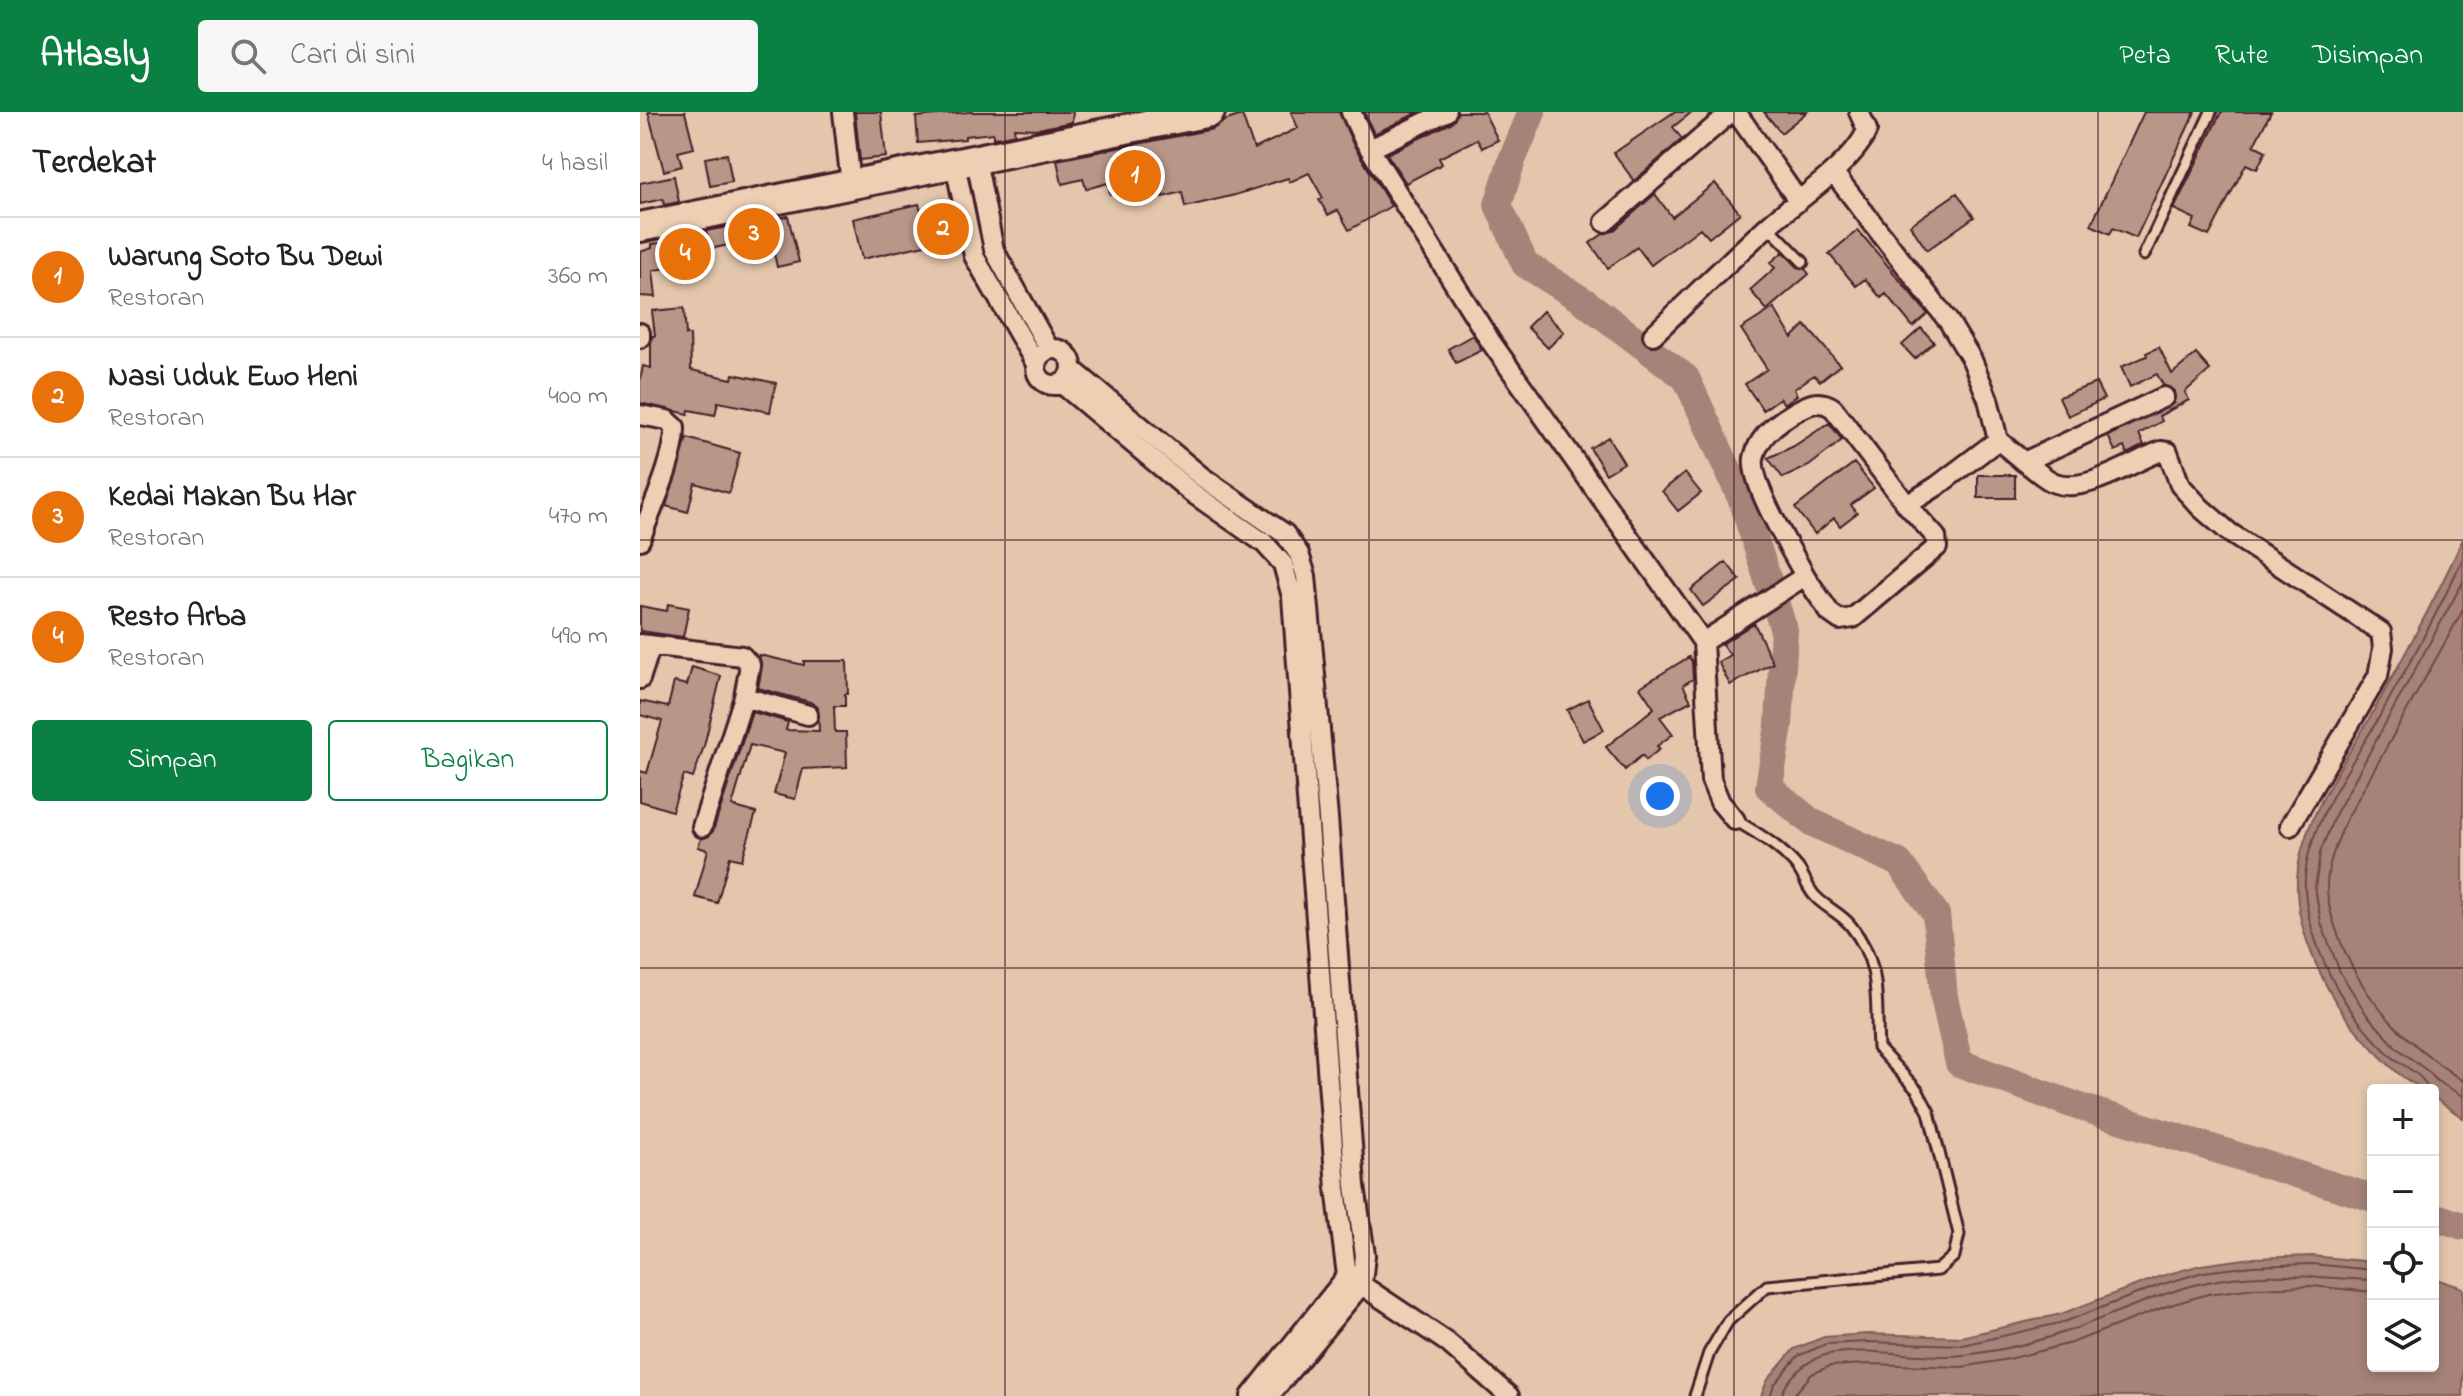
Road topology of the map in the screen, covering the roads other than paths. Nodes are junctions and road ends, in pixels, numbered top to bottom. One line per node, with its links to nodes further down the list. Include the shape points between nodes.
1 (843, 112): 11 (street)
2 (1210, 112): 9 (main road)
3 (1351, 112): 8 (street)
4 (1446, 112): 8 (street)
5 (1734, 112): 12 (street); 13 (street)
6 (1859, 112): 10 (street, via 1867,130 1864,138)
7 (2211, 112): 16 (lane)
8 (1370, 149): 31 (street, via 1491,342)
9 (966, 162): 11 (main road); 19 (street, via 994,250); 20 (street, via 974,256)
10 (1833, 172): 12 (street); 24 (street, via 1949,322 1983,386)
11 (851, 185): 15 (main road)
12 (1798, 200): 14 (street)
13 (1605, 222)
14 (1768, 226): 17 (lane); 18 (street)
15 (640, 227)
16 (2144, 255)
17 (1803, 262)
18 (1653, 335)
19 (1049, 349): 20 (street); 21 (street, via 1062,349 1071,358)
20 (1036, 364): 21 (street, via 1043,381 1055,385)
21 (1067, 377): 26 (street); 27 (street)
22 (2164, 397): 25 (street)
23 (640, 415): 29 (street, via 667,420 676,432)
24 (1998, 440): 25 (street); 28 (street)
25 (2024, 462): 38 (street, via 2052,482 2071,487 2168,452 2180,485 2230,533 2381,632 2378,676)
26 (1202, 477): 27 (street); 36 (street, via 1285,534 1299,554 1306,576)
27 (1191, 492): 36 (street, via 1264,543 1283,564 1292,597)
28 (1907, 505): 30 (street, via 1936,537 1937,547 1853,618 1840,620 1830,613); 30 (street, via 1833,408 1809,404 1776,423 1760,442 1754,468 1766,503)
29 (640, 540)
30 (1805, 576): 31 (street)
31 (1703, 642): 37 (street, via 1711,780)
32 (645, 644): 33 (street); 34 (street, via 742,656 750,665)
33 (640, 679)
34 (744, 697): 35 (street); 39 (street)
35 (808, 715)
36 (1319, 817): 40 (street, via 1346,1187 1365,1255)
37 (1735, 820): 44 (lane, via 1783,851 1812,893 1850,924 1864,945 1877,988 1878,1048 1917,1090 1929,1112 1959,1234 1954,1256 1938,1270 1767,1286 1728,1321 1709,1353)
38 (2290, 826)
39 (702, 827)
40 (1354, 1280): 41 (street); 42 (street); 43 (street, via 1447,1342)
41 (1251, 1396)
42 (1269, 1396)
43 (1509, 1396)
44 (1695, 1396)

